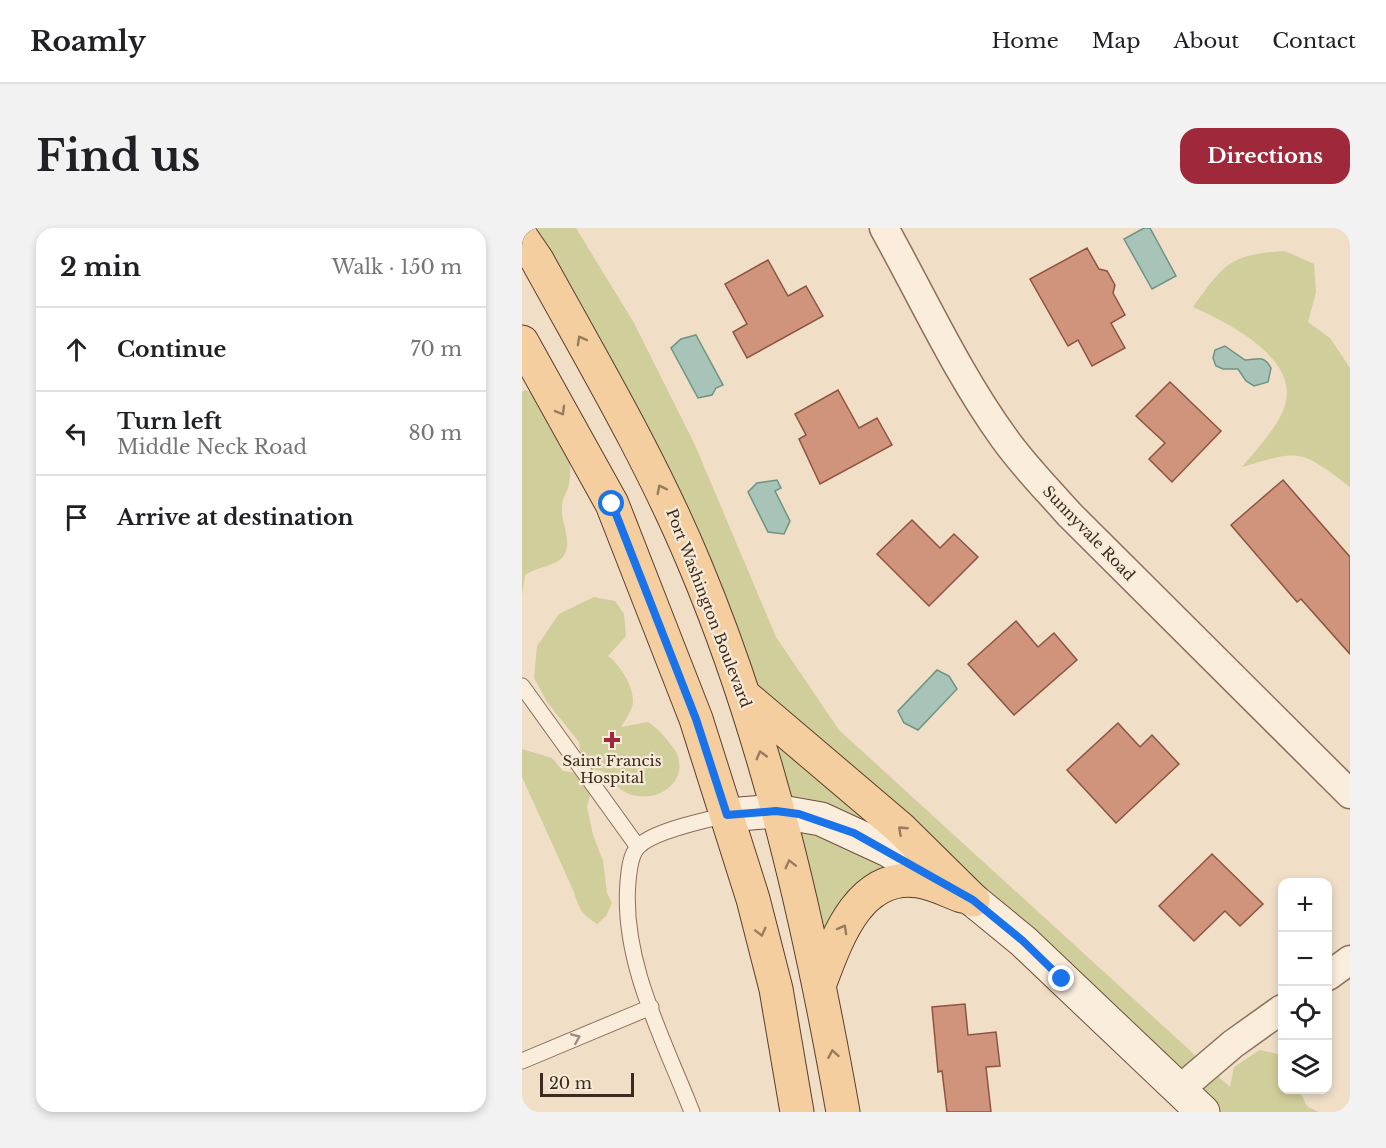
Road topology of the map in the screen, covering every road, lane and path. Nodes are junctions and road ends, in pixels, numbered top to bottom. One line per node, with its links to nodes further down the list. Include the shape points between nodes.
1 (884, 228): 7 (street, Sunnyvale Road, via 978,399 1030,471)
2 (527, 256): 6 (main road, Port Washington Boulevard, one-way to 2, via 696,565 665,497)
3 (522, 342): 4 (main road)
4 (532, 377): 9 (main road, one-way to 9, via 612,504 696,719)
5 (522, 686): 10 (lane)
6 (747, 698): 8 (main road, Port Washington Boulevard, one-way to 6); 11 (main road, one-way to 6, via 900,828)
7 (1350, 794)
8 (776, 811): 9 (main road); 11 (main road, via 821,819 854,833); 14 (main road, Port Washington Boulevard, one-way to 8)
9 (727, 815): 10 (lane, via 668,831); 20 (main road, one-way to 20, via 776,989)
10 (638, 847): 15 (lane, via 629,869 627,921 630,943)
11 (973, 900): 14 (main road, one-way to 11, via 844,926 863,898 875,889 888,883 917,880); 18 (main road, via 1023,941)
12 (1350, 960): 13 (street)
13 (1332, 973)
14 (820, 983): 21 (main road, Port Washington Boulevard, one-way to 14)
15 (651, 1006): 17 (lane, one-way to 15); 19 (lane)
16 (1278, 1012): 18 (street)
17 (522, 1061)
18 (1179, 1090): 22 (main road)
19 (692, 1112)
20 (797, 1112)
21 (843, 1112)
22 (1203, 1112)

